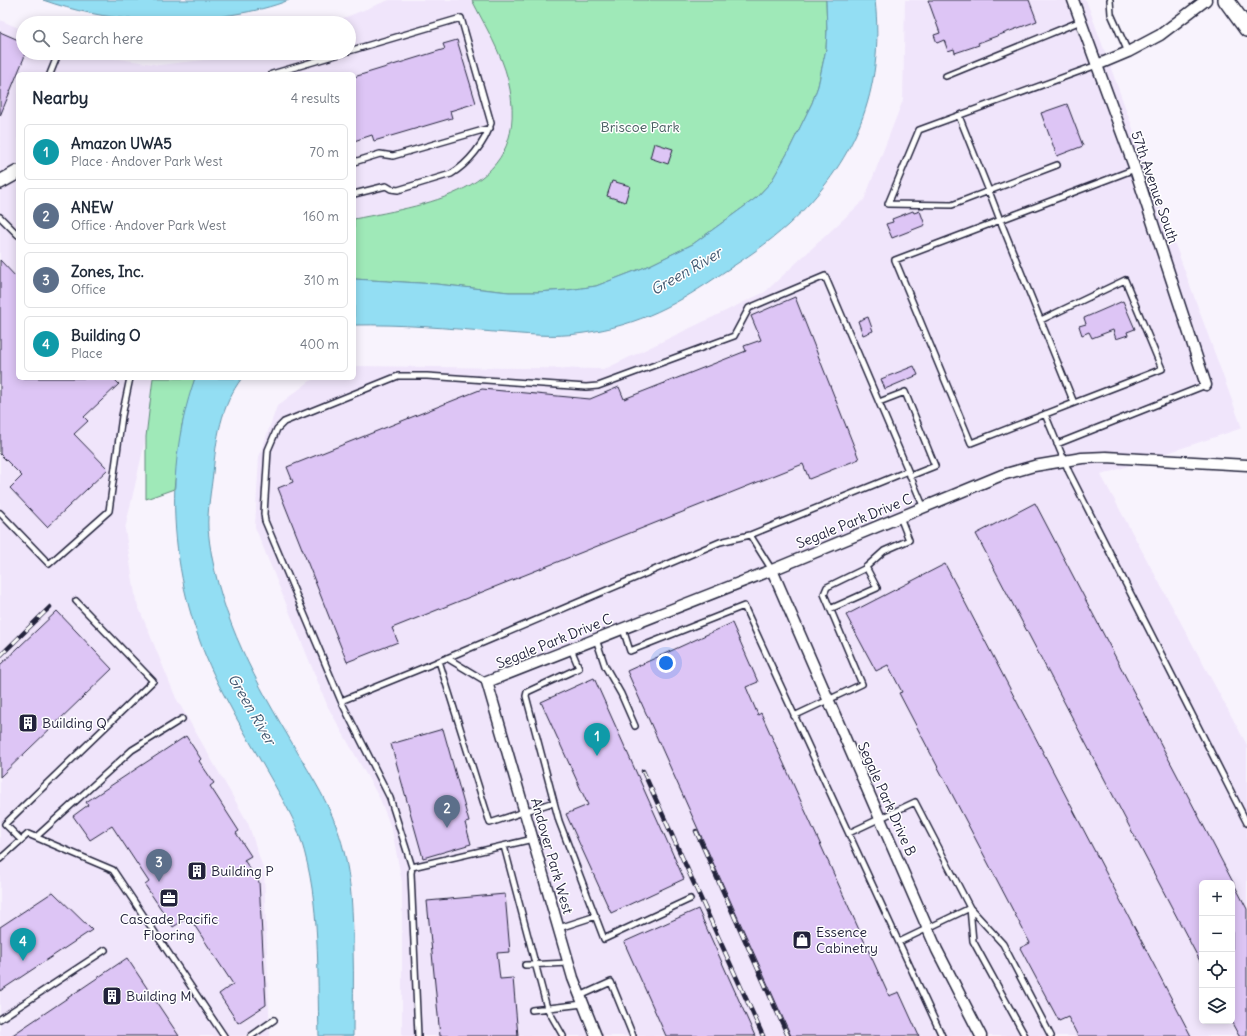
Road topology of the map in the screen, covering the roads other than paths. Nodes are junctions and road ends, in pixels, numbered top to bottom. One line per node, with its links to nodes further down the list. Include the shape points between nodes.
1 (1073, 0): 5 (street, 57th Avenue South)
2 (1110, 0): 8 (lane, via 1111,14)
3 (1206, 0): 8 (street, via 1160,35)
4 (1226, 0): 6 (main road)
5 (1081, 21): 11 (street, 57th Avenue South); 14 (lane)
6 (1247, 29)
7 (356, 49): 16 (lane, via 461,18 491,123)
8 (1128, 52): 11 (street)
9 (56, 60): 12 (lane)
10 (319, 60): 13 (lane)
11 (1097, 65): 15 (lane); 19 (street, 57th Avenue South)
12 (51, 72)
13 (279, 72)
14 (946, 76)
15 (959, 116): 22 (lane); 22 (lane, via 919,130 888,204 952,205)
16 (490, 128): 17 (lane, via 393,156 380,154); 23 (lane, via 480,146 451,174 398,190 386,186)
17 (356, 161)
18 (1057, 166): 22 (lane)
19 (1134, 169): 25 (lane); 29 (street, 57th Avenue South)
20 (16, 173): 21 (street)
21 (0, 182)
22 (989, 191): 25 (lane)
23 (356, 194)
24 (0, 217): 26 (lane)
25 (1000, 220): 27 (lane); 32 (lane, via 895,260 971,443)
26 (16, 233)
27 (1041, 320): 31 (lane); 31 (lane, via 1125,280 1162,369)
28 (130, 380): 38 (lane, via 109,511 49,564)
29 (1206, 385): 33 (lane)
30 (879, 402): 36 (lane); 36 (lane, via 905,392 935,466); 52 (lane, via 826,276 749,308 734,336 598,386 586,388 398,376 284,422 277,429 268,450 265,520)
31 (1074, 403): 32 (lane)
32 (1045, 414): 33 (lane)
33 (1057, 444): 34 (lane)
34 (1064, 461): 35 (street, Segale Park Drive C, via 1106,457); 37 (street, Segale Park Drive C, via 1002,475); 59 (lane)
35 (1247, 465)
36 (909, 474): 37 (lane); 40 (lane)
37 (924, 508): 39 (street, Segale Park Drive C)
38 (0, 513)
39 (900, 518): 41 (lane, via 909,540 884,551); 42 (street, Segale Park Drive C)
40 (750, 535): 42 (lane); 48 (lane, via 720,542)
41 (866, 567): 44 (lane, via 827,587 824,594); 44 (lane, via 877,588)
42 (772, 570): 45 (street, Segale Park Drive C); 51 (street, Segale Park Drive B)
43 (76, 601): 63 (lane, via 153,681 5,824)
44 (830, 609): 51 (lane, via 862,684)
45 (623, 629): 46 (street, Segale Park Drive C); 53 (lane, via 630,651 744,606)
46 (596, 639): 47 (street, Segale Park Drive C); 55 (lane, via 605,666)
47 (571, 649): 50 (street, Segale Park Drive C); 56 (lane, via 579,668 527,692 526,696)
48 (447, 658): 49 (lane); 50 (lane)
49 (439, 661): 52 (lane); 57 (lane, via 490,822)
50 (487, 682): 57 (street, Andover Park West)
51 (828, 699): 53 (lane); 58 (street, Segale Park Drive B)
52 (341, 701): 66 (lane, via 390,798)
53 (794, 716): 60 (lane)
54 (182, 719): 61 (lane, via 132,750)
55 (636, 726)
56 (554, 802): 57 (lane); 69 (lane)
57 (525, 811): 62 (street, Andover Park West)
58 (880, 818): 60 (lane); 68 (lane, via 915,802); 71 (street, Segale Park Drive B)
59 (1247, 823)
60 (849, 833): 72 (lane)
61 (36, 837): 63 (lane, via 28,834); 82 (lane, via 113,870)
62 (533, 839): 64 (lane); 70 (street, Andover Park West)
63 (21, 840): 65 (lane)
64 (504, 846): 66 (lane); 76 (lane)
65 (0, 859)
66 (412, 867): 84 (lane)
67 (690, 899): 69 (lane, via 604,939)
68 (970, 908): 71 (lane); 90 (lane, via 973,941); 91 (lane, via 1003,944)
69 (596, 916): 70 (lane)
70 (559, 928): 74 (street, Andover Park West)
71 (928, 928): 72 (lane); 89 (street, Segale Park Drive B)
72 (898, 942): 88 (lane)
73 (104, 950): 80 (lane)
74 (569, 963): 76 (lane); 77 (street, Andover Park West)
75 (526, 965): 76 (lane)
76 (535, 965): 78 (lane)
77 (582, 1000): 78 (lane); 86 (street, Andover Park West); 87 (lane, via 611,982)
78 (547, 1008): 79 (lane); 85 (lane)
79 (532, 1010)
80 (0, 1019)
81 (274, 1020): 83 (lane)
82 (224, 1036)
83 (251, 1036)
84 (418, 1036)
85 (563, 1036)
86 (596, 1036)
87 (633, 1036)
88 (942, 1036)
89 (982, 1036)
90 (1025, 1036)
91 (1051, 1036)

